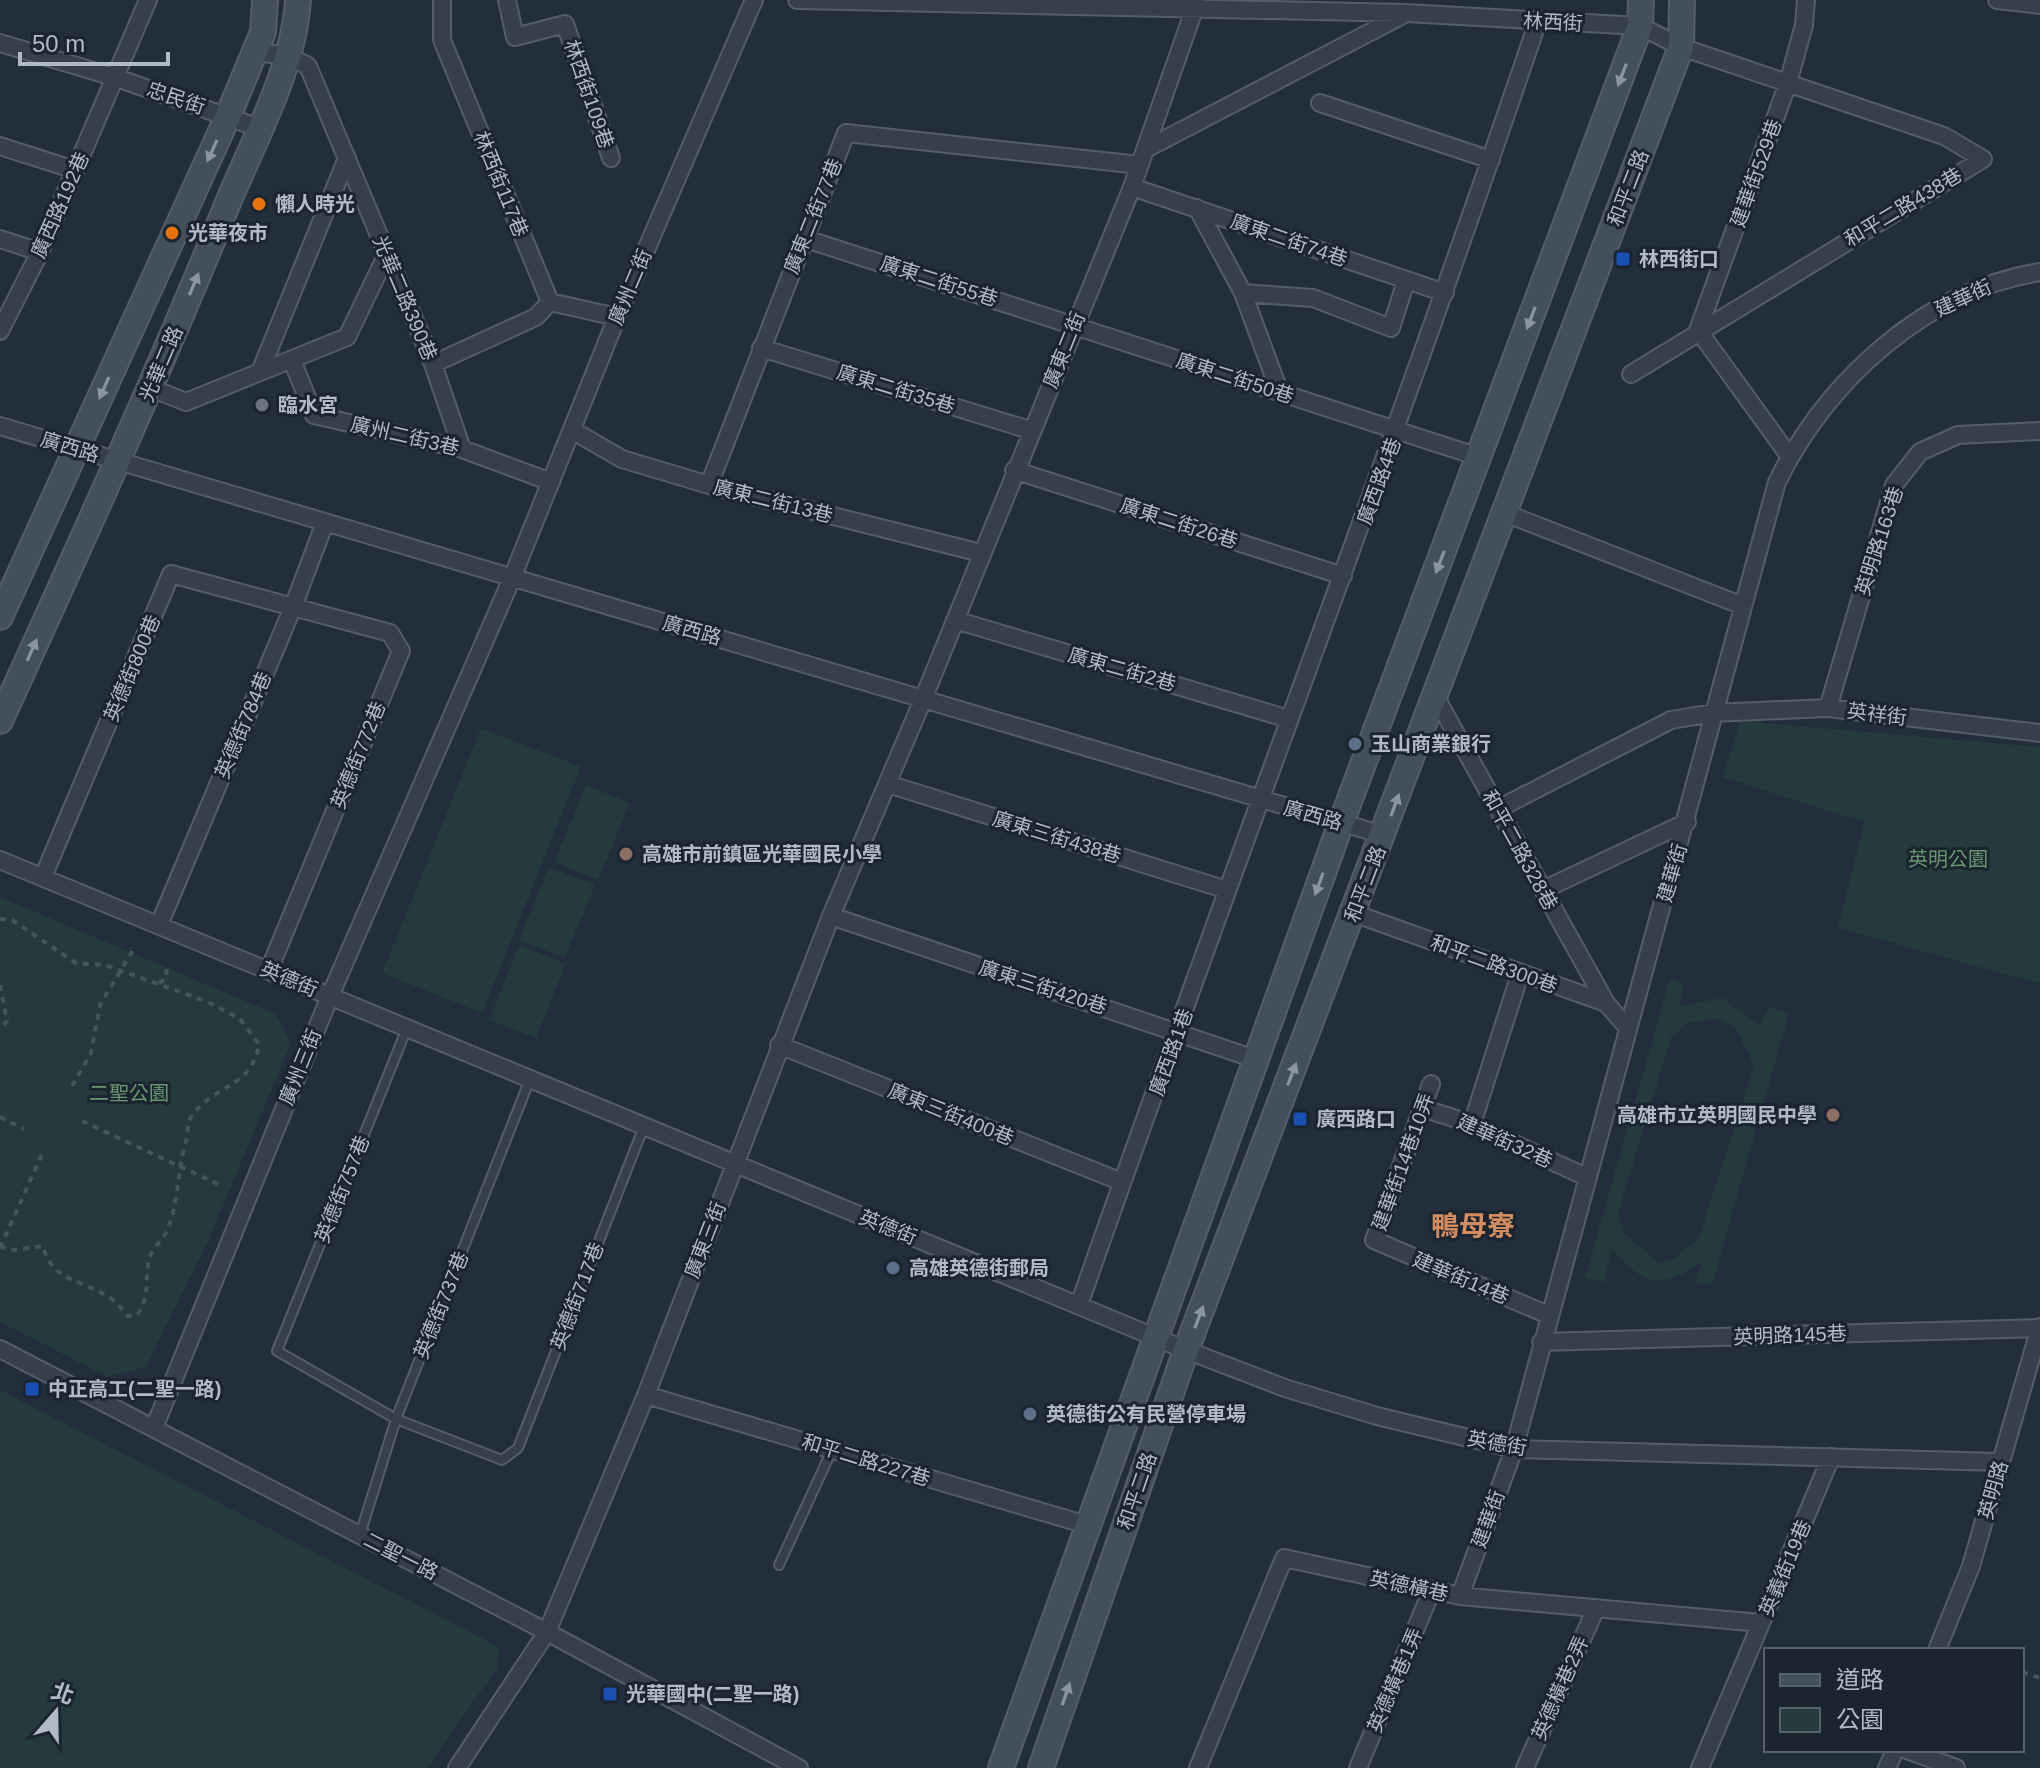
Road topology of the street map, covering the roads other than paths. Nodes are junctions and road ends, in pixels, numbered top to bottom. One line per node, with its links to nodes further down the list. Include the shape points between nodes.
1 (148, 0): 22 (street, 廣西路192巷)
2 (265, 0): 20 (street, 光華二路)
3 (298, 0): 21 (street, 光華二路, via 296,34)
4 (442, 0): 43 (street, 林西街117巷, via 442,40)
5 (507, 0): 30 (street, 林西街109巷, via 515,37 565,24)
6 (754, 0): 44 (street, 廣州二街)
7 (797, 0): 12 (street, 林西街)
8 (1641, 0): 17 (street, 和平二路)
9 (1682, 0): 19 (street, 和平二路)
10 (1806, 0): 23 (street, 建華街529巷)
11 (1997, 0): 14 (street)
12 (1049, 3): 13 (street, 林西街)
13 (1194, 5): 15 (street, 林西街); 28 (street, 廣東二街)
14 (2040, 5)
15 (1406, 13): 16 (street, 林西街); 28 (street)
16 (1538, 21): 17 (street, 林西街); 31 (street, 廣西路4巷)
17 (1640, 26): 19 (street, 林西街); 62 (street, 和平二路, one-way to 62)
18 (0, 43): 22 (street, 忠民街)
19 (1681, 47): 23 (street, 和平二路438巷); 68 (street, 和平二路)
20 (256, 52): 21 (street); 25 (street, 光華二路)
21 (288, 56): 26 (street, 光華二路); 29 (street, 光華二路390巷, via 308,66)
22 (117, 78): 25 (street, 忠民街); 32 (street, 廣西路192巷)
23 (1788, 83): 46 (street, 建華街529巷); 46 (street, 和平二路438巷, via 1944,136 1983,159)
24 (1320, 103): 31 (street)
25 (228, 116): 26 (street, 忠民街); 60 (street, 光華二路, one-way to 60)
26 (259, 128): 53 (street, 光華二路, one-way to 26)
27 (0, 146): 32 (street)
28 (1143, 157): 33 (street, 廣東二街); 35 (street, 廣東二街77巷, via 846,133)
29 (347, 158): 38 (street, 光華二路390巷); 51 (street)
30 (611, 158)
31 (1491, 160): 42 (street, 廣西路4巷)
32 (75, 170): 37 (street, 廣西路192巷)
33 (1132, 187): 34 (street, 廣東二街74巷); 45 (street, 廣東二街)
34 (1197, 208): 40 (street, 廣東二街74巷); 41 (street)
35 (803, 238): 45 (street, 廣東二街55巷); 48 (street, 廣東二街77巷)
36 (0, 239): 37 (street)
37 (40, 252): 47 (street, 廣西路192巷)
38 (387, 254): 49 (street, via 347,337); 50 (street, 光華二路390巷)
39 (2040, 272): 63 (street, 建華街, via 2012,277 1920,318 1865,362)
40 (1406, 281): 41 (street, via 1391,328 1313,298); 42 (street, 廣東二街74巷)
41 (1243, 293): 54 (street)
42 (1445, 293): 58 (street, 廣西路4巷)
43 (550, 302): 44 (street); 50 (street, via 536,317)
44 (617, 317): 56 (street, 廣州二街)
45 (1074, 324): 54 (street, 廣東二街50巷); 57 (street, 廣東二街)
46 (1698, 330): 52 (street, 和平二路438巷); 63 (street)
47 (0, 331)
48 (761, 348): 57 (street, 廣東二街35巷); 67 (street, 廣東二街77巷)
49 (292, 360): 51 (street); 61 (street, 廣州二街3巷, via 314,415)
50 (433, 364): 61 (street, 光華二路390巷)
51 (260, 372): 53 (street, via 186,402)
52 (1631, 374)
53 (151, 388): 64 (street, 光華二路)
54 (1280, 393): 58 (street, 廣東二街50巷)
55 (0, 426): 60 (street, 廣西路)
56 (572, 430): 66 (street, 廣州二街); 67 (street, 廣東二街13巷, via 622,459)
57 (1030, 430): 65 (street, 廣東二街)
58 (1397, 431): 62 (street, 廣東二街50巷); 71 (street, 廣西路4巷)
59 (2040, 431): 79 (street, 英明路163巷, via 1958,435 1920,452 1894,485)
60 (76, 449): 64 (street, 廣西路); 75 (street, 光華二路)
61 (462, 449): 66 (street, 廣州二街3巷)
62 (1479, 457): 88 (street, 和平二路, one-way to 88)
63 (1790, 457): 73 (street, 建華街, via 1777,482)
64 (118, 461): 69 (street, 廣西路); 82 (street, 光華二路, one-way to 64)
65 (1014, 470): 70 (street, 廣東二街); 71 (street, 廣東二街26巷)
66 (551, 482): 72 (street, 廣州二街)
67 (709, 485): 70 (street, 廣東二街13巷)
68 (1505, 513): 73 (street); 77 (street, 和平二路)
69 (324, 525): 72 (street, 廣西路); 74 (street, 英德街784巷)
70 (981, 553): 76 (street, 廣東二街)
71 (1343, 576): 81 (street, 廣西路4巷)
72 (512, 578): 78 (street, 廣西路); 99 (street, 廣州三街)
73 (1743, 606): 80 (street, 建華街)
74 (293, 607): 91 (street, 英德街800巷, via 171,574); 96 (street, 英德街784巷); 97 (street, 英德街772巷, via 390,633 401,651)
75 (0, 617)
76 (955, 620): 78 (street, 廣東二街); 81 (street, 廣東二街2巷)
77 (1435, 696): 86 (street, 和平二路328巷); 89 (street, 和平二路, one-way to 77)
78 (924, 697): 84 (street, 廣東三街); 85 (street, 廣西路)
79 (1828, 708): 80 (street, 英祥街); 83 (street, 英祥街)
80 (1713, 713): 86 (street, 英祥街, via 1671,720); 87 (street, 建華街)
81 (1289, 719): 85 (street, 廣西路4巷)
82 (0, 721)
83 (2040, 733)
84 (888, 784): 92 (street, 廣東三街438巷); 95 (street, 廣東三街)
85 (1260, 799): 88 (street, 廣西路); 92 (street, 廣西路1巷)
86 (1498, 809): 93 (street, 和平二路328巷)
87 (1687, 822): 93 (street); 101 (street, 建華街)
88 (1341, 823): 89 (street, 廣西路); 105 (street, 和平二路, one-way to 105)
89 (1383, 835): 94 (street, 和平二路)
90 (0, 860): 91 (street, 英德街)
91 (43, 877): 96 (street, 英德街)
92 (1227, 890): 103 (street, 廣西路1巷)
93 (1543, 890): 100 (street, 和平二路328巷)
94 (1353, 913): 98 (street, 和平二路300巷); 121 (street, 和平二路, one-way to 94)
95 (831, 916): 103 (street, 廣東三街420巷); 104 (street, 廣東三街)
96 (159, 925): 97 (street, 英德街)
97 (269, 970): 99 (street, 英德街)
98 (1520, 974): 100 (street, 和平二路300巷); 109 (street)
99 (330, 996): 102 (street, 英德街); 124 (street, 廣州三街)
100 (1606, 1003): 101 (street)
101 (1627, 1027): 112 (street, 建華街)
102 (407, 1028): 106 (street, 英德街); 123 (lane, 英德街757巷, via 277,1351)
103 (1179, 1032): 105 (street, 廣東三街420巷); 113 (street, 廣西路1巷)
104 (779, 1045): 111 (street, 廣東三街); 113 (street, 廣東三街400巷)
105 (1255, 1059): 118 (street, 和平二路)
106 (530, 1079): 110 (street, 英德街); 123 (lane, 英德街737巷)
107 (1431, 1084): 108 (street, 建華街14巷10弄)
108 (1422, 1108): 109 (street, 建華街32巷); 114 (street, 建華街14巷10弄)
109 (1472, 1124): 112 (street, 建華街32巷)
110 (644, 1126): 111 (street, 英德街); 123 (lane, 英德街717巷, via 518,1448 502,1460)
111 (734, 1163): 115 (street, 英德街); 122 (street, 廣東三街)
112 (1586, 1177): 116 (street, 建華街)
113 (1122, 1182): 115 (street, 廣西路1巷)
114 (1374, 1240): 116 (street, 建華街14巷)
115 (1079, 1305): 118 (street, 英德街)
116 (1548, 1315): 119 (street, 建華街)
117 (2040, 1327): 119 (street, 英明路145巷); 128 (street, 英明路)
118 (1156, 1337): 121 (street, 英德街); 129 (street, 和平二路)
119 (1541, 1342): 125 (street, 建華街)
120 (0, 1349): 124 (street, 二聖一路)
121 (1186, 1350): 125 (street, 英德街, via 1331,1402); 142 (street, 和平二路, one-way to 121)
122 (646, 1395): 126 (street, 和平二路227巷); 136 (street, 廣東三街)
123 (396, 1419): 130 (lane, 英德街737巷)
124 (154, 1428): 130 (street, 二聖一路)
125 (1514, 1449): 127 (street, 英德街); 133 (street, 建華街)
126 (832, 1450): 129 (street, 和平二路227巷); 131 (lane)
127 (1831, 1457): 128 (street, 英德街); 135 (street, 英義街19巷)
128 (2001, 1462): 137 (street, 英明路, via 1971,1566)
129 (1087, 1525): 141 (street, 和平二路)
130 (360, 1535): 136 (street, 二聖一路)
131 (779, 1565)
132 (1431, 1592): 133 (street, 英德橫巷); 143 (street, 英德橫巷, via 1284,1558); 144 (street, 英德橫巷1弄)
133 (1460, 1596): 134 (street, 英德橫巷)
134 (1596, 1608): 135 (street, 英德橫巷); 145 (street, 英德橫巷2弄)
135 (1761, 1623): 146 (street, 英義街19巷)
136 (547, 1632): 139 (street, 廣東三街); 140 (street, 二聖一路)
137 (1938, 1648)
138 (1912, 1752): 147 (street)
139 (457, 1768)
140 (799, 1768)
141 (1001, 1768)
142 (1041, 1768)
143 (1198, 1768)
144 (1358, 1768)
145 (1525, 1768)
146 (1700, 1768)
147 (1956, 1768)

